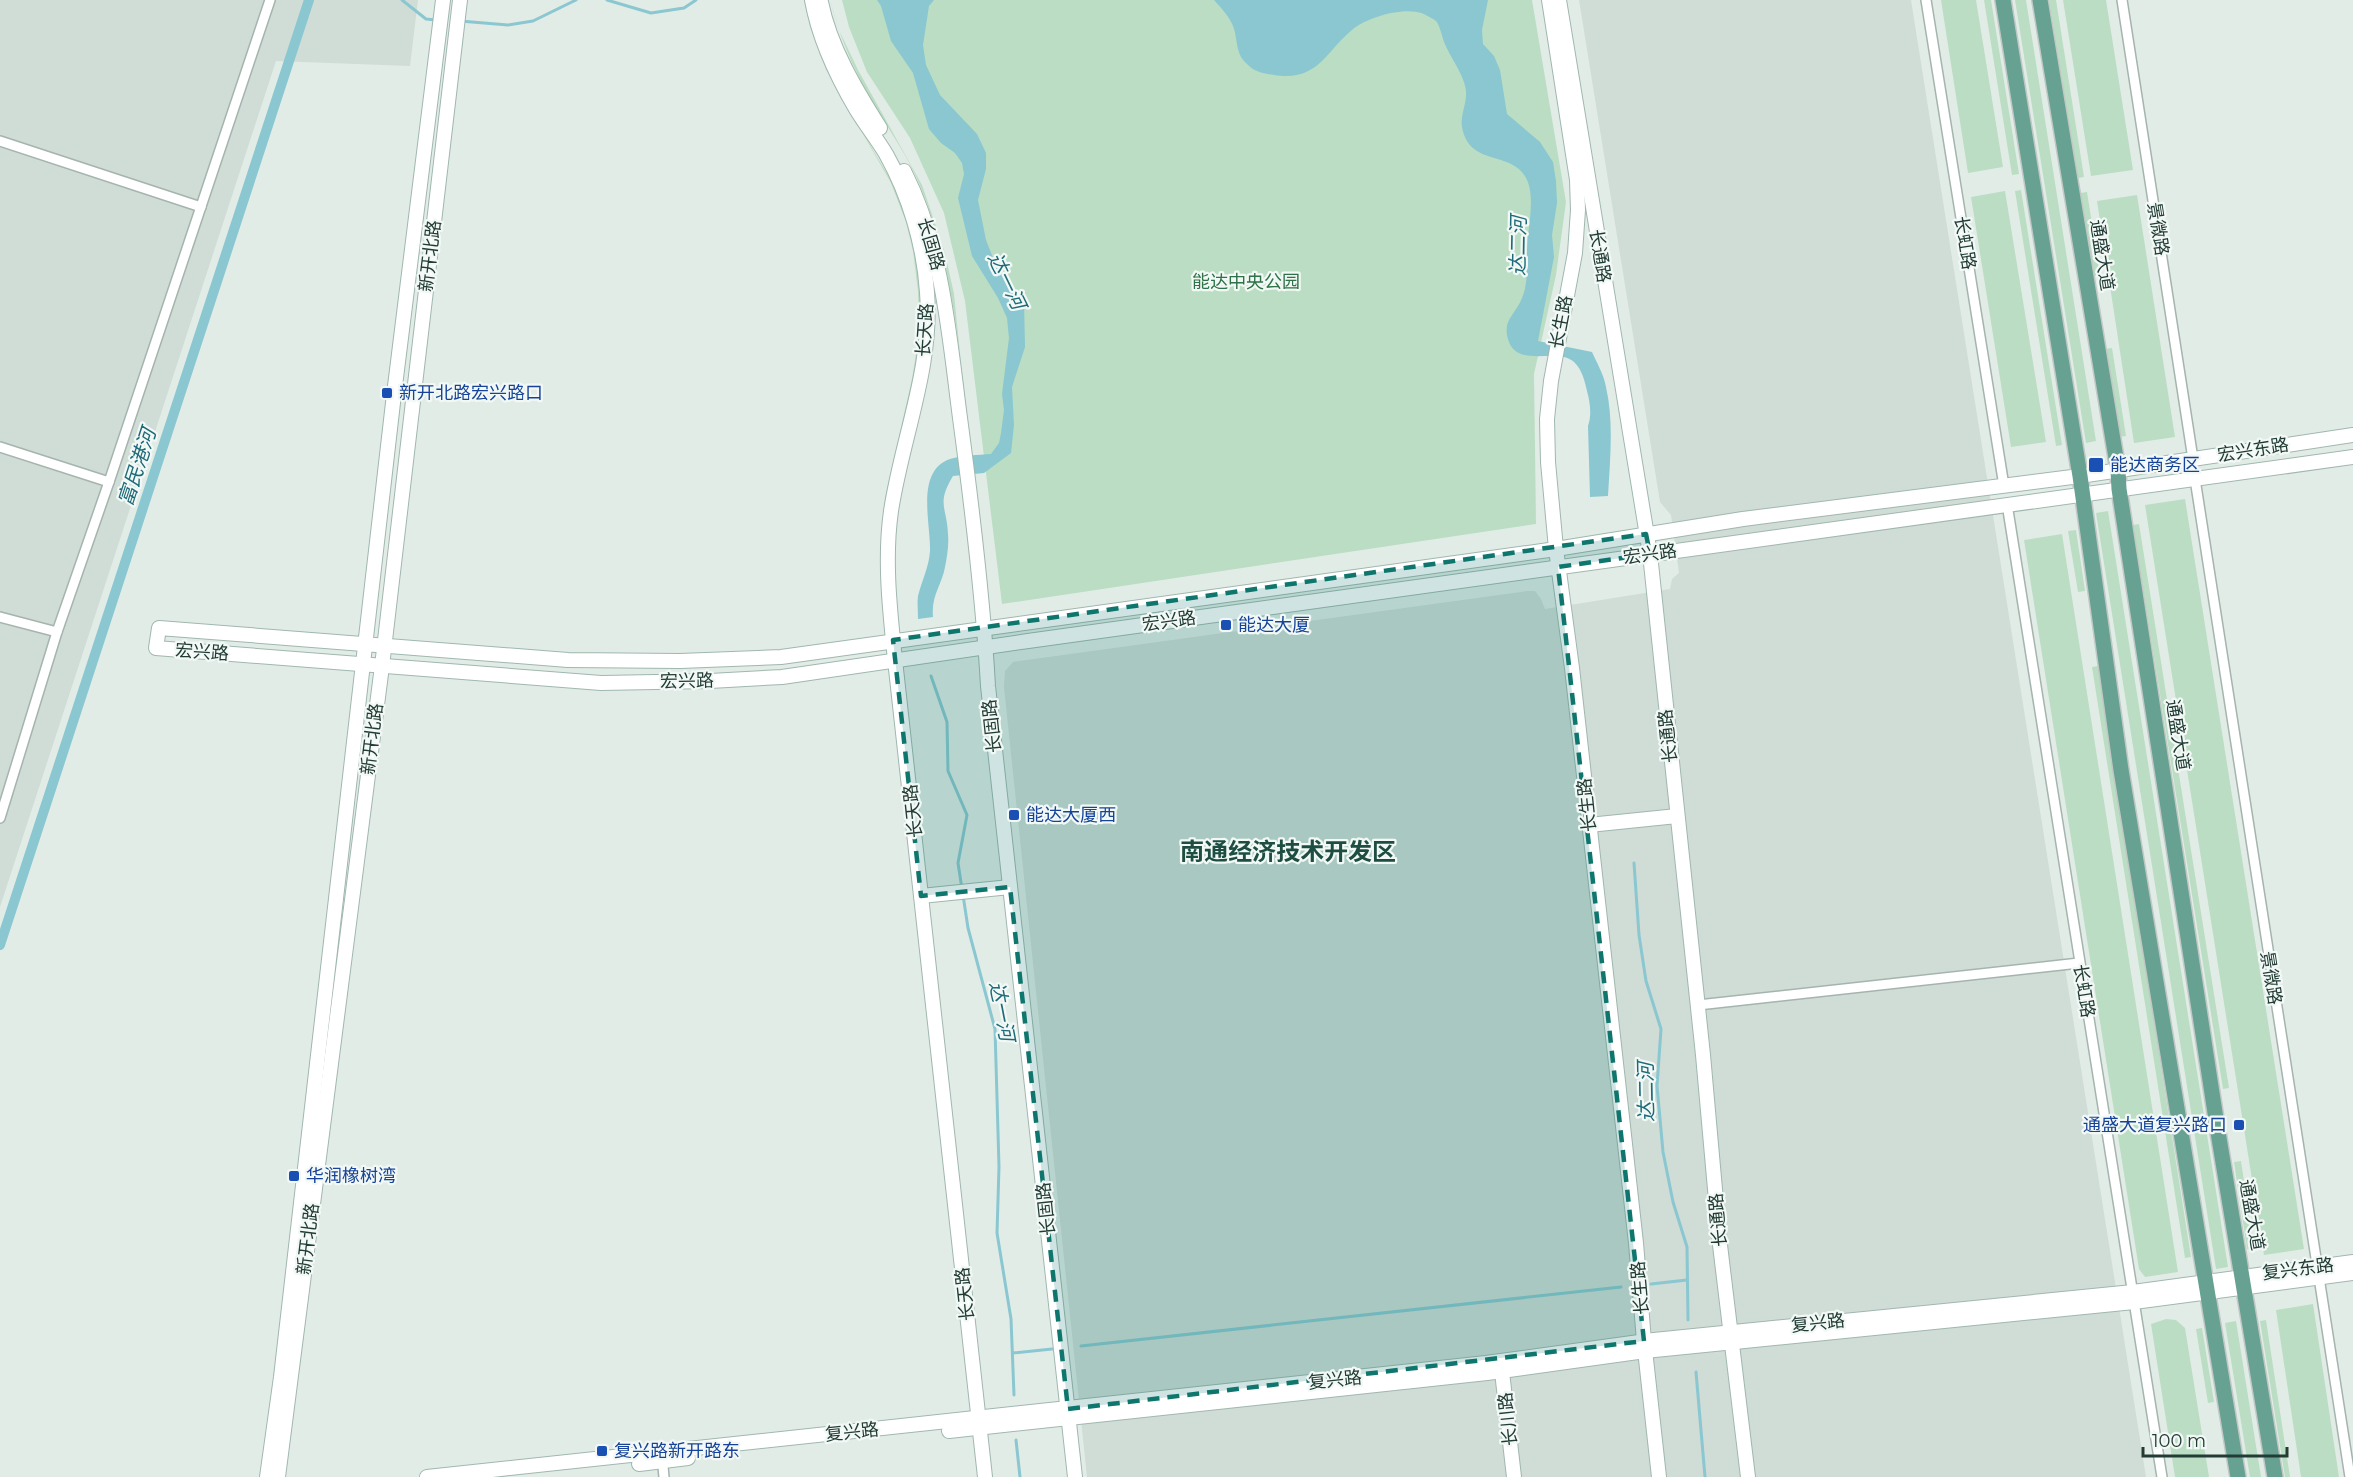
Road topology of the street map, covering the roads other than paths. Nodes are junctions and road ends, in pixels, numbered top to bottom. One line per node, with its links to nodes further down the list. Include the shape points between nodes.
1 (270, 0): 13 (street)
2 (443, 0): 34 (street, 新开北路)
3 (460, 0): 35 (street, 新开北路)
4 (812, 0): 33 (street, 长天路, via 827,54 903,187 920,242 927,292 928,329 891,510 888,573)
5 (821, 0): 31 (street, 长固路, via 858,94 894,150 921,210 943,285)
6 (1549, 0): 27 (street, 长生路, via 1577,180 1578,221 1554,359 1548,419)
7 (1559, 0): 26 (street, 长通路)
8 (1926, 0): 22 (street, 长虹路)
9 (2003, 0): 19 (main road)
10 (2040, 0): 18 (main road, 通盛大道)
11 (2122, 0): 17 (street, 景微路)
12 (0, 141): 13 (street)
13 (201, 207): 21 (street)
14 (2353, 435): 17 (street, 宏兴东路)
15 (0, 447): 21 (street)
16 (2353, 457): 20 (street, 宏兴东路)
17 (2193, 459): 18 (street, 宏兴东路)
18 (2118, 470): 19 (street, 宏兴路); 23 (main road, 通盛大道)
19 (2080, 477): 22 (street, 宏兴路); 24 (main road)
20 (2195, 479): 23 (street, 宏兴东路); 48 (street, 景微路)
21 (109, 482): 32 (street)
22 (2004, 486): 26 (street, 宏兴路)
23 (2119, 489): 24 (street, 宏兴路); 50 (main road, 通盛大道)
24 (2082, 494): 25 (street, 宏兴路); 51 (main road, via 2121,770)
25 (2007, 504): 28 (street, 宏兴路); 45 (street, 长虹路)
26 (1646, 534): 27 (street, 宏兴路); 28 (street, 长通路)
27 (1556, 549): 29 (street, 长生路); 31 (street, 宏兴路)
28 (1650, 554): 29 (street, 宏兴路); 40 (street, 长通路)
29 (1558, 567): 36 (street, 宏兴路); 42 (street, 长生路)
30 (0, 617): 32 (street)
31 (984, 629): 33 (street, 宏兴路); 36 (street, 长固路)
32 (57, 632): 41 (street)
33 (893, 640): 35 (street, 宏兴路, via 781,657 680,662 568,660); 37 (street, 长天路)
34 (364, 646): 35 (street, 宏兴路); 38 (street, 新开北路); 38 (street, 宏兴路, via 159,628 156,648)
35 (383, 647): 39 (street, 新开北路)
36 (986, 647): 37 (street, 宏兴路); 43 (street, 长固路)
37 (895, 660): 39 (street, 宏兴路, via 782,677 601,683); 44 (street, 长天路)
38 (362, 664): 39 (street, 宏兴路); 59 (street, 新开北路)
39 (382, 666): 60 (street, 新开北路)
40 (1677, 816): 42 (street); 46 (street, 长通路)
41 (0, 818)
42 (1589, 825): 54 (street, 长生路, via 1635,1232)
43 (1010, 887): 44 (street); 56 (street, 长固路)
44 (921, 896): 57 (street, 长天路)
45 (2079, 963): 46 (street); 52 (street, 长虹路)
46 (1698, 1005): 53 (street, 长通路)
47 (2353, 1262): 48 (street, 复兴东路)
48 (2317, 1272): 49 (street, 复兴东路); 50 (street, 复兴东路); 72 (street, 景微路)
49 (2353, 1273)
50 (2243, 1281): 51 (street, 复兴路); 71 (main road, 通盛大道)
51 (2206, 1288): 52 (street, 复兴路); 70 (main road)
52 (2133, 1297): 53 (street, 复兴路); 69 (street, 长虹路)
53 (1731, 1337): 54 (street, 复兴路); 68 (street, 长通路)
54 (1644, 1346): 55 (street, 复兴路); 67 (street, 长生路)
55 (1502, 1366): 56 (street, 复兴路); 66 (street, 长川路)
56 (1069, 1414): 57 (street, 复兴路); 65 (street, 长固路)
57 (979, 1423): 58 (street, 复兴路); 64 (street, 长天路)
58 (662, 1456): 61 (street, 复兴路); 62 (street, 复兴路); 63 (street)
59 (267, 1477)
60 (278, 1477)
61 (427, 1477)
62 (514, 1477)
63 (664, 1477)
64 (985, 1477)
65 (1075, 1477)
66 (1514, 1477)
67 (1659, 1477)
68 (1748, 1477)
69 (2162, 1477)
70 (2238, 1477)
71 (2275, 1477)
72 (2350, 1477)

